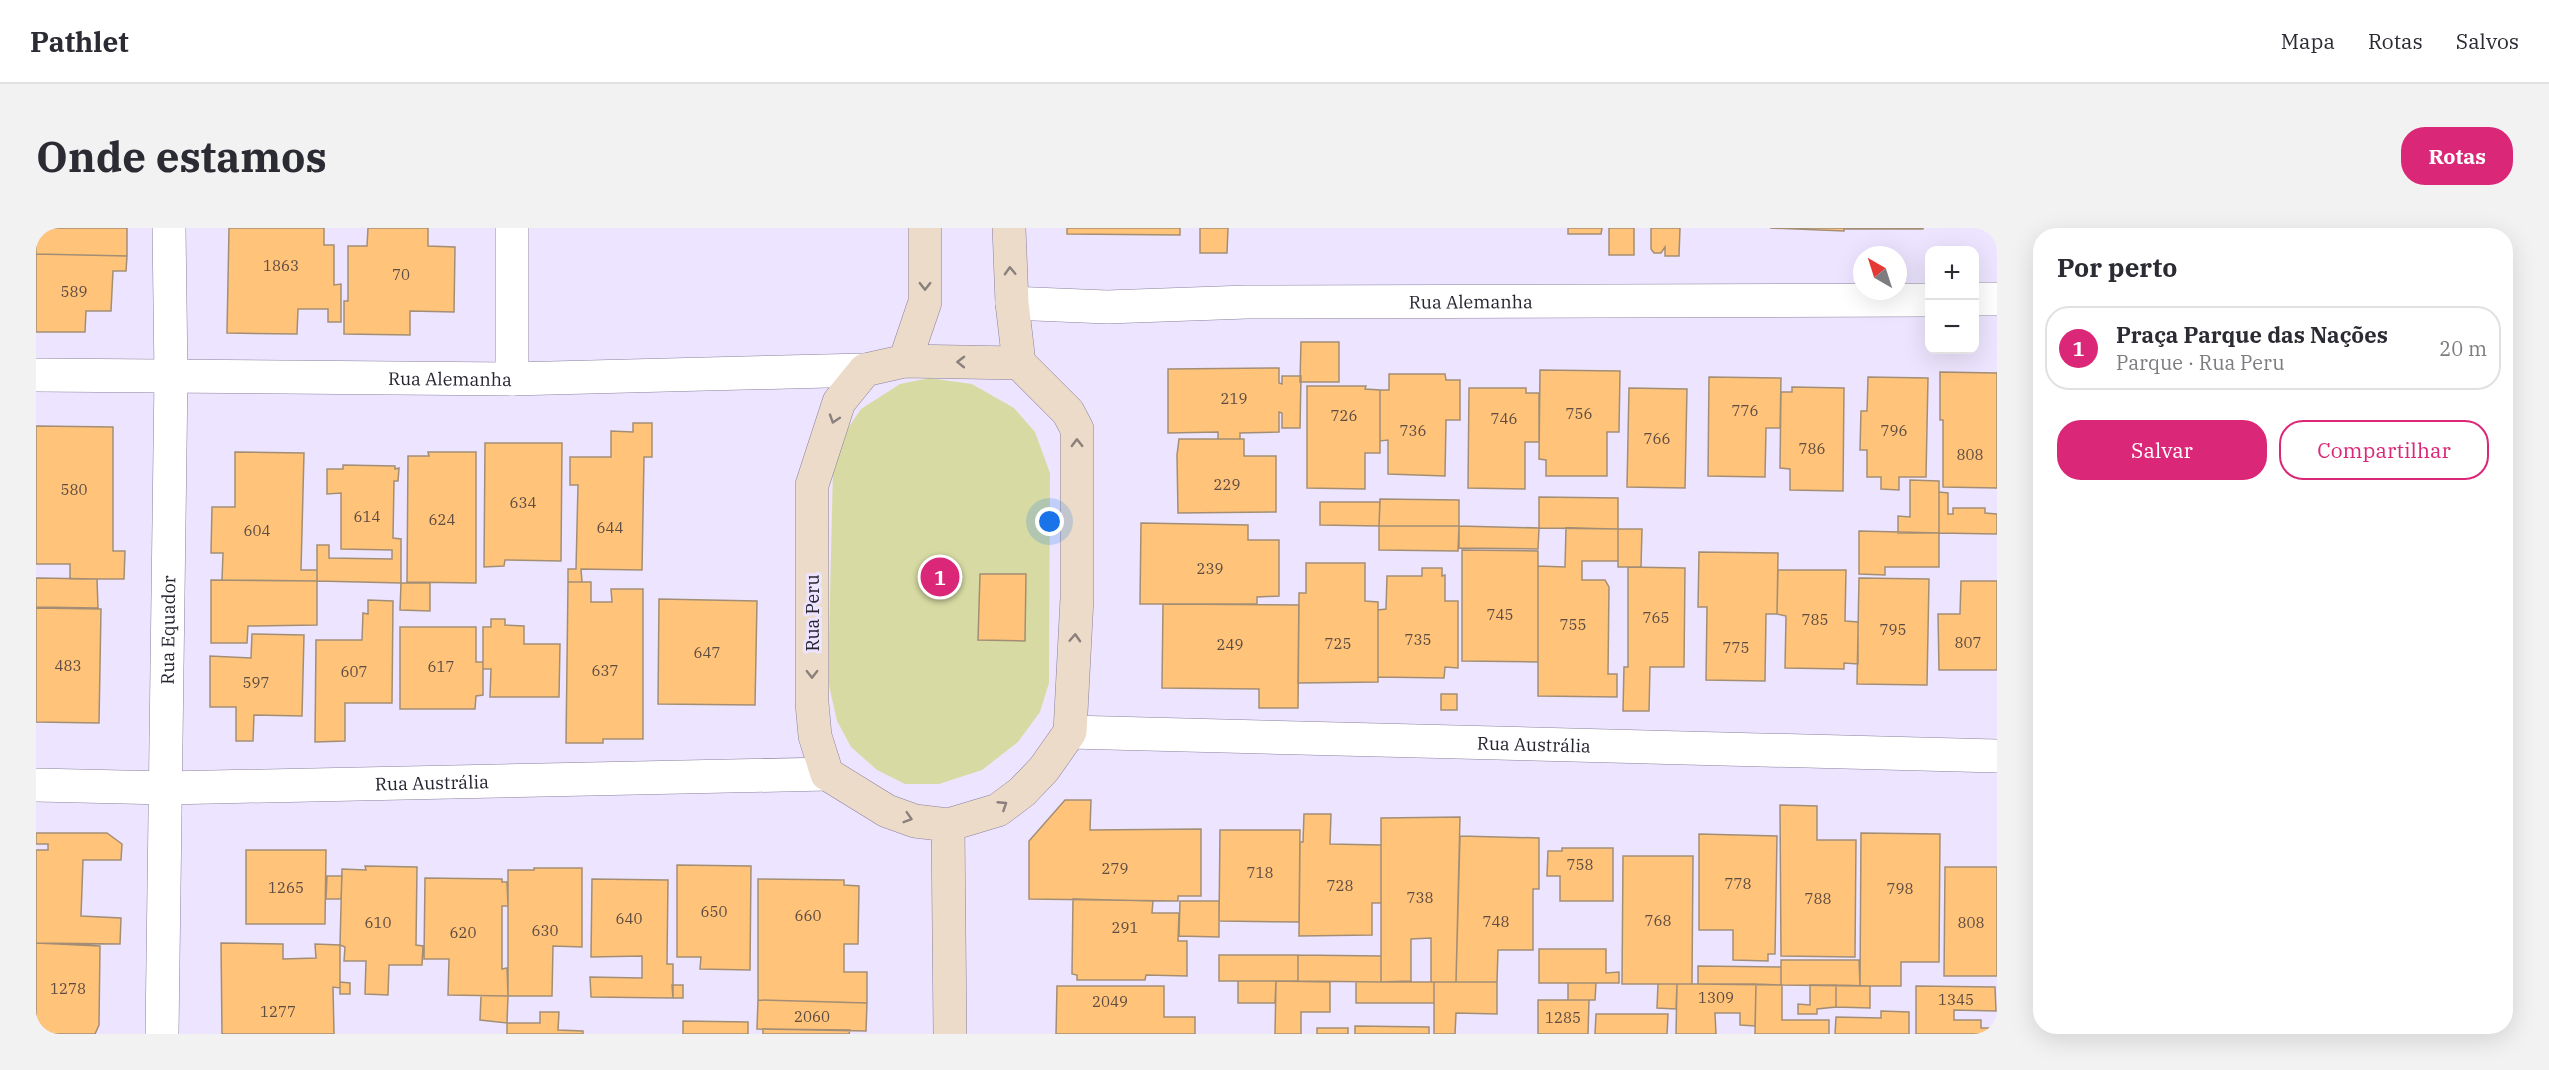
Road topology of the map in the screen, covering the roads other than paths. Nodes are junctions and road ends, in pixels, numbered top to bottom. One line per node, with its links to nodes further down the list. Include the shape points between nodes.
1 (170, 228): 13 (street, Rua Equador)
2 (512, 228): 14 (street)
3 (925, 228): 9 (street, one-way to 9, via 925,302)
4 (1009, 228): 8 (street, one-way to 4)
5 (1979, 299): 6 (street)
6 (1997, 299)
7 (1925, 300): 8 (street, Rua Alemanha, via 1247,302 1107,307)
8 (1012, 303): 10 (street)
9 (905, 361): 10 (street, one-way to 9); 11 (street)
10 (1019, 363): 15 (street, one-way to 10, via 1077,598 1077,429 1068,412)
11 (865, 370): 14 (street, Rua Alemanha); 17 (street, Rua Peru, one-way to 17, via 839,402 812,485 812,703 815,736)
12 (36, 375): 13 (street, Rua Alemanha)
13 (171, 376): 14 (street, Rua Alemanha); 19 (street, Rua Equador)
14 (512, 379)
15 (1070, 732): 16 (street, Rua Austrália); 20 (street, one-way to 15, via 998,810 1022,792)
16 (1997, 756)
17 (827, 774): 19 (street, Rua Austrália); 20 (street, one-way to 20, via 887,812)
18 (36, 785): 19 (street, Rua Austrália)
19 (166, 788): 21 (street, Rua Equador)
20 (948, 825): 22 (street)
21 (162, 1034)
22 (950, 1034)

